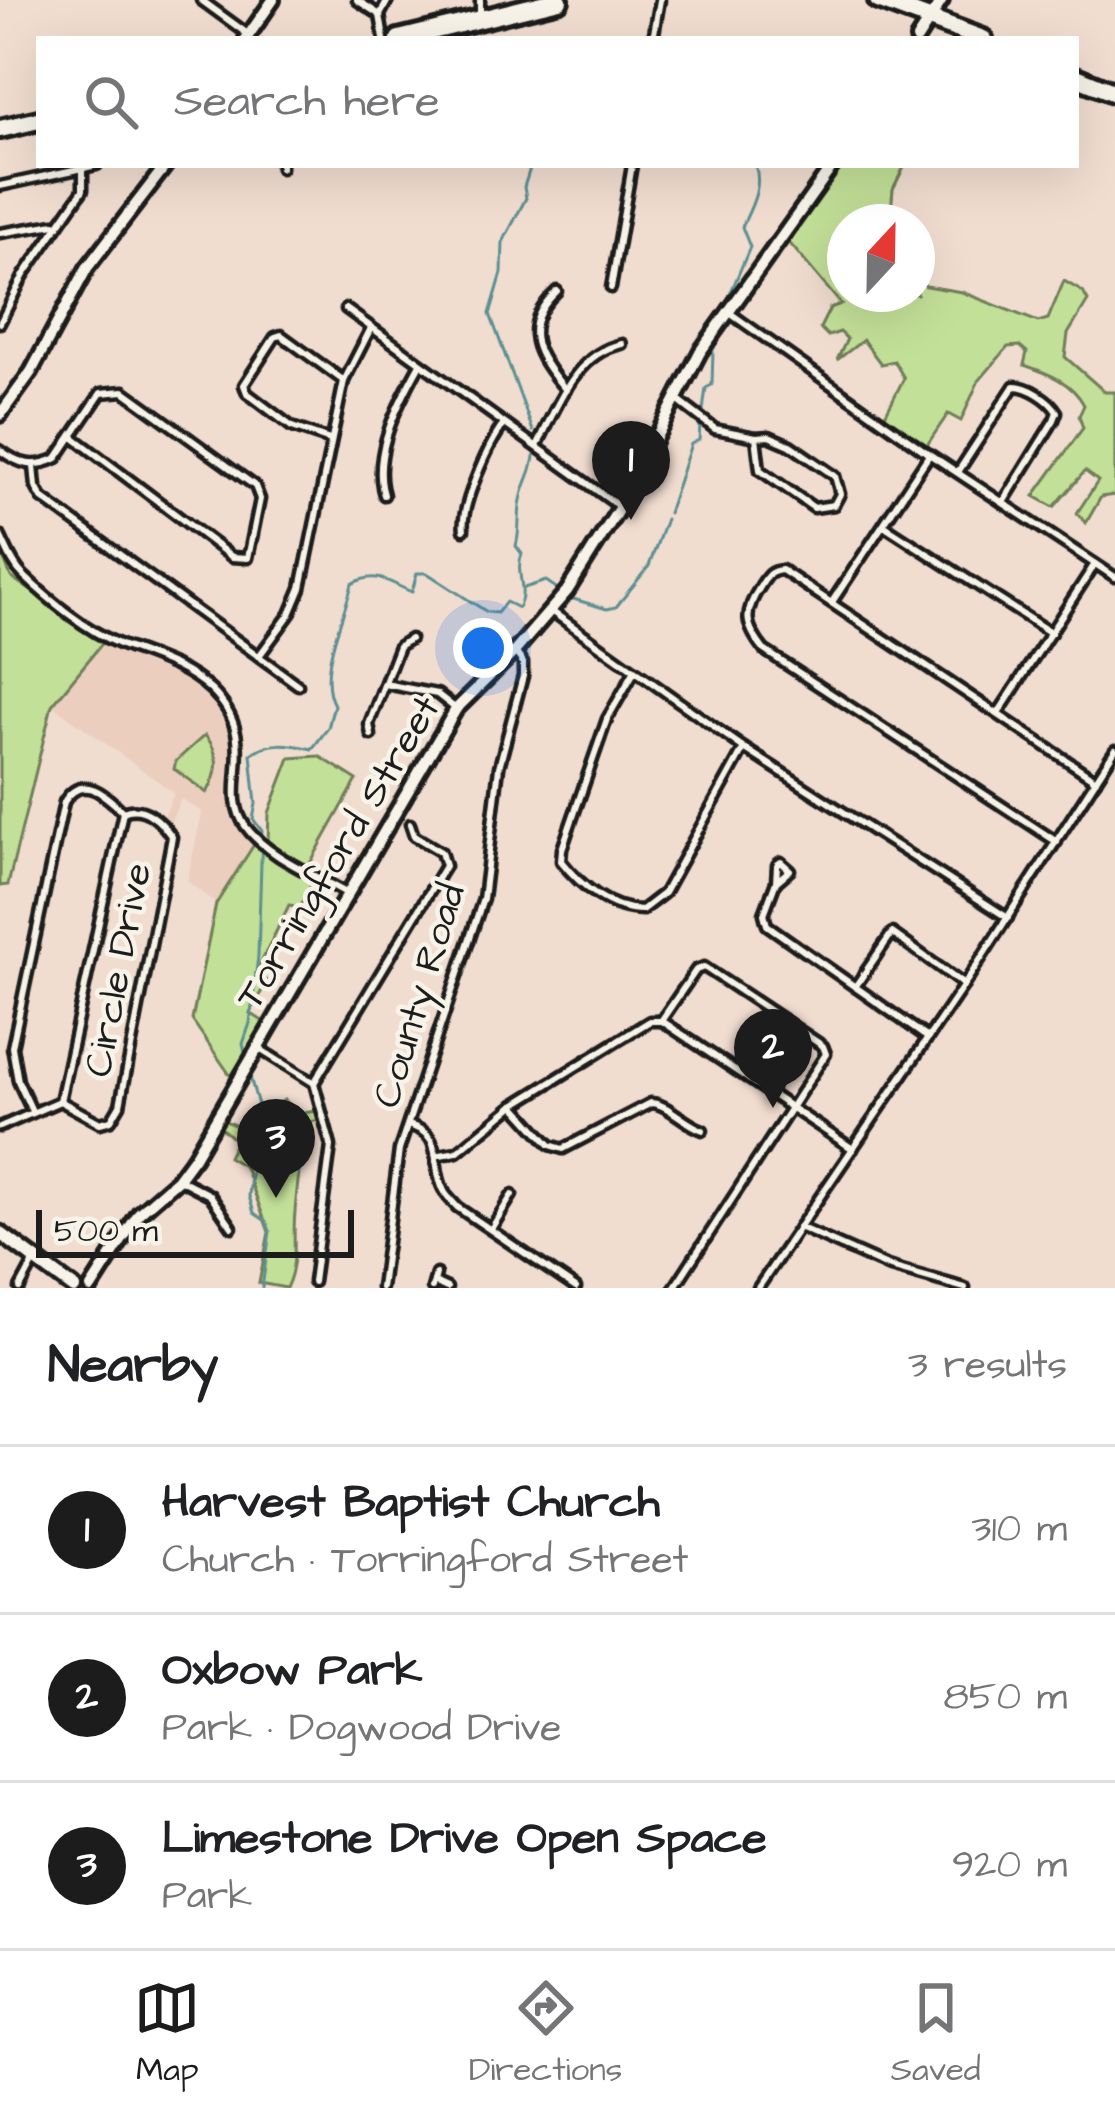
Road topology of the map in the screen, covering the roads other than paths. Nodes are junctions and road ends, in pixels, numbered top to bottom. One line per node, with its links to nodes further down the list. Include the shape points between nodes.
1 (201, 0): 12 (street)
2 (273, 0): 13 (main road)
3 (357, 0): 10 (street)
4 (388, 0): 10 (street)
5 (559, 0): 9 (highway)
6 (659, 0): 16 (street)
7 (878, 0): 11 (highway)
8 (942, 0): 11 (main road)
9 (480, 10): 15 (highway)
10 (380, 15): 14 (street)
11 (930, 19): 17 (main road); 18 (highway)
12 (247, 36)
13 (249, 36)
14 (384, 36)
15 (407, 36)
16 (653, 36)
17 (919, 36)
18 (974, 36)
19 (1079, 78): 20 (highway)
20 (1115, 93)
21 (36, 121): 22 (highway)
22 (0, 129)
23 (79, 168): 28 (street)
24 (83, 168): 29 (street, via 83,190)
25 (164, 168): 42 (main road, via 87,268)
26 (631, 168): 31 (street)
27 (831, 168): 34 (main road, Torringford Street)
28 (0, 186)
29 (57, 224): 30 (street); 35 (street)
30 (0, 233)
31 (611, 288)
32 (557, 291): 40 (street, via 533,334)
33 (346, 309): 36 (street)
34 (724, 315): 41 (main road, Torringford Street); 49 (street)
35 (0, 323)
36 (371, 328): 38 (street); 39 (street)
37 (622, 344): 40 (street, via 603,348)
38 (420, 364): 43 (street); 52 (street, via 393,415)
39 (344, 381): 46 (street); 46 (street, via 281,335 244,385 292,427)
40 (566, 389): 47 (street)
41 (676, 399): 45 (street, via 716,429); 54 (main road, Torringford Street)
42 (0, 415)
43 (504, 424): 47 (street); 56 (street)
44 (73, 437): 44 (street, via 93,400 109,390 162,416 259,493 248,558 232,556); 50 (street, via 57,458)
45 (757, 437): 45 (street, via 777,438 835,476 834,505 818,510 767,476)
46 (330, 440): 65 (street, via 301,588)
47 (537, 446): 54 (street)
48 (0, 449): 50 (street)
49 (929, 454): 51 (street); 55 (street)
50 (34, 466): 65 (street, via 42,498)
51 (958, 472): 53 (street); 53 (street, via 1014,386 1052,404 1054,420)
52 (384, 495)
53 (1004, 502): 58 (street)
54 (620, 507): 61 (main road, Torringford Street)
55 (884, 526): 60 (street); 62 (street)
56 (464, 530)
57 (0, 536): 79 (street, via 22,574 77,617 210,689 240,746 236,799 250,832)
58 (1095, 563): 59 (street); 62 (street)
59 (1115, 577)
60 (832, 602): 70 (street); 77 (street, via 772,570 748,605 749,631 764,650)
61 (551, 611): 64 (main road, Torringford Street); 66 (street)
62 (1051, 633): 70 (street)
63 (410, 639): 68 (street, via 399,646)
64 (515, 652): 69 (main road, Torringford Street); 91 (street, County Road, via 523,676 499,767 483,899)
65 (260, 656): 67 (street)
66 (634, 672): 72 (street); 72 (street, via 607,719 562,849 568,870 611,905 642,910 664,893)
67 (298, 685)
68 (385, 685): 69 (street, via 437,694); 71 (street)
69 (456, 710): 79 (main road, Torringford Street)
70 (999, 712): 74 (street)
71 (371, 735)
72 (745, 748): 80 (street)
73 (1115, 750): 74 (street)
74 (1096, 780): 77 (street)
75 (123, 812): 87 (street, Circle Drive); 87 (street, Circle Drive, via 149,814 172,837 120,1105 100,1124); 90 (street, via 88,787 64,802 12,1047)
76 (410, 824): 86 (street, via 445,866)
77 (1057, 842): 80 (street)
78 (776, 882): 82 (street, via 767,925)
79 (348, 894): 85 (main road, Torringford Street)
80 (1008, 918): 81 (street)
81 (964, 985): 82 (street, via 892,933); 84 (street)
82 (855, 987): 84 (street)
83 (661, 1021): 88 (street); 89 (street); 89 (street, via 696,970 724,980 824,1046)
84 (928, 1038): 94 (street)
85 (258, 1048): 86 (street); 96 (main road, Torringford Street)
86 (314, 1083): 103 (street, via 331,1146)
87 (60, 1101): 90 (street, Circle Drive)
88 (514, 1105): 93 (street, via 563,1149 651,1103); 95 (street, via 457,1152)
89 (792, 1107): 94 (street); 111 (street)
90 (32, 1112): 92 (street, Circle Drive)
91 (408, 1125): 95 (street, via 430,1135); 108 (street, County Road)
92 (0, 1127)
93 (703, 1130)
94 (853, 1149): 99 (street)
95 (440, 1155): 100 (street, via 443,1191)
96 (179, 1179): 98 (street, via 210,1195); 107 (main road, Torringford Street, via 144,1207)
97 (512, 1195): 100 (street)
98 (232, 1227)
99 (800, 1227): 112 (street); 113 (street)
100 (490, 1229): 110 (street)
101 (0, 1233): 102 (main road)
102 (35, 1260): 105 (street); 106 (main road)
103 (313, 1282)
104 (434, 1282): 109 (street)
105 (20, 1288)
106 (74, 1288)
107 (87, 1288)
108 (381, 1288)
109 (447, 1288)
110 (576, 1288)
111 (674, 1288)
112 (758, 1288)
113 (965, 1288)

